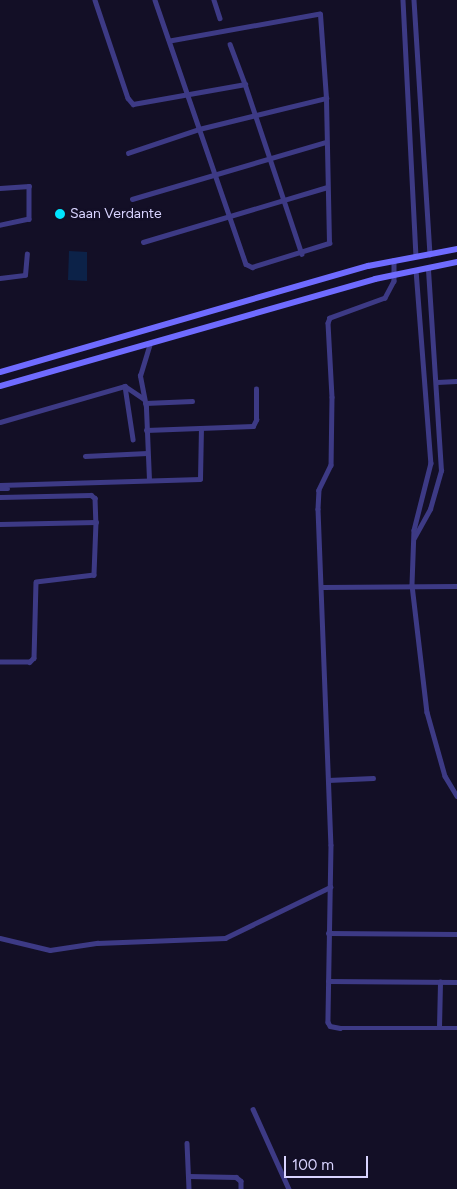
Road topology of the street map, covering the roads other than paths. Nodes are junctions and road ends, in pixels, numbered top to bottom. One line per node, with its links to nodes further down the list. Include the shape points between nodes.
1 (95, 0): 10 (street, via 130,102 138,104)
2 (155, 0): 7 (street)
3 (214, 0): 6 (street)
4 (402, 0): 29 (street)
5 (414, 0): 28 (street)
6 (220, 18)
7 (170, 41): 10 (street); 11 (street, via 320,14)
8 (230, 44): 9 (street)
9 (245, 84): 10 (street); 12 (street)
10 (188, 96): 13 (street)
11 (326, 98): 12 (street); 14 (street)
12 (255, 114): 13 (street); 16 (street)
13 (200, 129): 15 (street); 17 (street)
14 (326, 142): 16 (street); 18 (street)
15 (128, 153)
16 (270, 158): 17 (street); 20 (street)
17 (215, 173): 21 (street); 22 (street)
18 (327, 187): 20 (street); 27 (street, via 330,242)
19 (0, 188): 23 (street, via 29,186 27,222)
20 (284, 198): 22 (street); 27 (street)
21 (132, 199)
22 (229, 216): 24 (street); 27 (street, via 247,266)
23 (0, 225)
24 (143, 242)
25 (457, 249): 28 (street)
26 (28, 254): 35 (street, via 25,275)
27 (302, 254)
28 (430, 254): 29 (street)
29 (416, 256): 30 (street)
30 (394, 260): 34 (street); 37 (street)
31 (457, 262): 32 (street)
32 (428, 268): 33 (street); 39 (street)
33 (416, 270): 34 (street); 58 (street, via 432,463)
34 (394, 273): 36 (street); 61 (street, via 392,288 385,298 330,318 328,323 331,454 329,471 318,499)
35 (0, 278)
36 (150, 344): 40 (street); 44 (street, via 140,376)
37 (0, 372)
38 (457, 381): 39 (street)
39 (438, 382): 58 (street, via 441,471 430,508)
40 (0, 386)
41 (124, 386): 44 (street); 45 (street); 48 (street)
42 (256, 389): 47 (street, via 256,420 253,426)
43 (192, 400): 44 (street)
44 (145, 401): 46 (street)
45 (0, 422)
46 (146, 430): 47 (street); 49 (street)
47 (201, 430): 51 (street, via 202,478)
48 (133, 439)
49 (147, 453): 50 (street); 51 (street)
50 (85, 456)
51 (148, 480): 52 (street)
52 (0, 485)
53 (0, 489): 54 (street)
54 (8, 489)
55 (0, 497): 56 (street, via 92,495 95,498)
56 (96, 522): 57 (street); 62 (street, via 94,575 36,582 34,658 30,662)
57 (0, 524)
58 (414, 538): 59 (street)
59 (412, 585): 60 (street); 61 (street); 65 (street, via 427,712 445,776)
60 (457, 586)
61 (323, 587): 64 (street)
62 (0, 662)
63 (373, 778): 64 (street)
64 (328, 780): 66 (street)
65 (457, 796)
66 (330, 888): 67 (street); 69 (street, via 225,938 97,942 50,950)
67 (328, 932): 68 (street); 70 (street)
68 (457, 934)
69 (0, 938)
70 (328, 981): 71 (street); 73 (street, via 330,1026)
71 (440, 982): 72 (street); 73 (street)
72 (457, 982)
73 (439, 1027): 74 (street)
74 (457, 1028)
75 (253, 1109): 80 (street)
76 (187, 1144): 77 (street)
77 (189, 1176): 78 (street); 79 (street, via 236,1177 241,1181)
78 (189, 1189)
79 (241, 1189)
80 (289, 1189)

